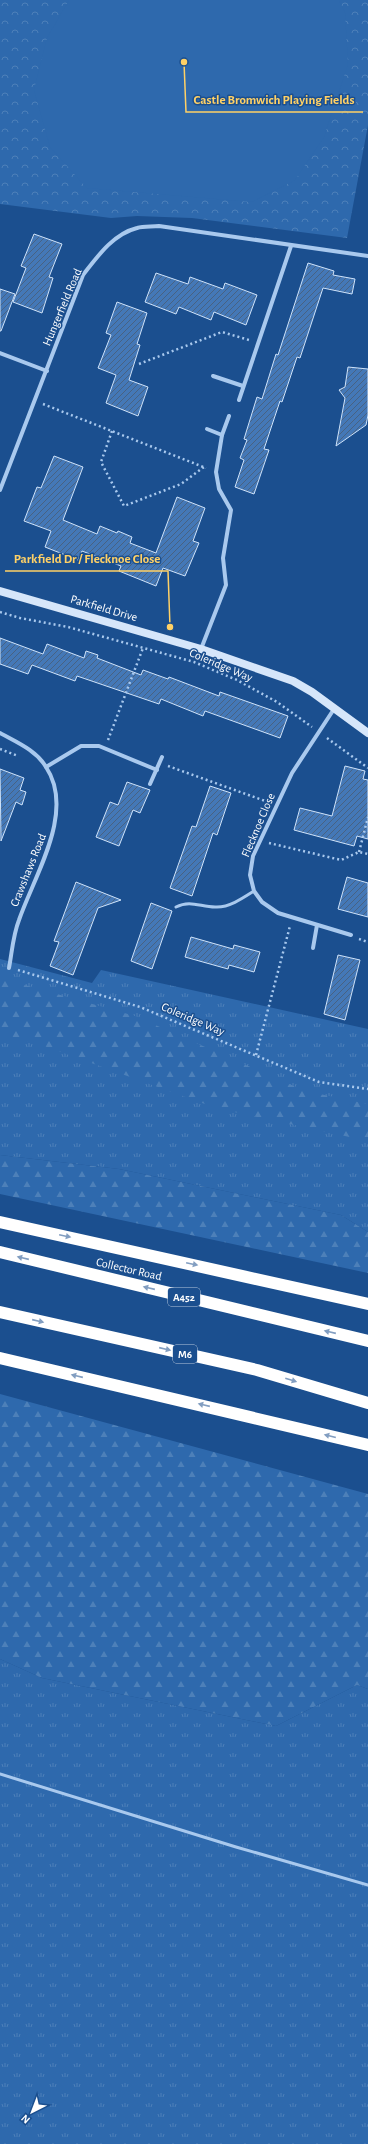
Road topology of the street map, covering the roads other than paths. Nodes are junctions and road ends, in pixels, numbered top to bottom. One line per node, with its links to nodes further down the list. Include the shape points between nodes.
1 (291, 246): 2 (street, Hungerfield Road); 4 (street, Hungerfield Road, via 159,226 136,228 118,237 103,249 83,275); 6 (street)
2 (368, 256)
3 (0, 353): 4 (street)
4 (47, 371): 11 (street, Hungerfield Road)
5 (213, 376): 6 (street)
6 (243, 386): 7 (street)
7 (239, 400)
8 (230, 416): 10 (street)
9 (207, 429): 10 (street)
10 (222, 435): 13 (street, via 216,472 219,489 231,510 223,558 226,585)
11 (0, 490)
12 (0, 591): 13 (street, Parkfield Drive)
13 (201, 648): 14 (street, Parkfield Drive, via 292,681)
14 (334, 708): 16 (street, Parkfield Drive); 21 (street, Flecknoe Close, via 292,773 253,856 250,875)
15 (0, 733): 18 (street, Crawshaws Road, via 30,750)
16 (368, 733)
17 (162, 758): 19 (street)
18 (46, 767): 19 (street, via 81,746 105,748); 26 (street, Crawshaws Road, via 57,804 53,834 18,922)
19 (157, 770): 20 (street)
20 (150, 784)
21 (254, 891): 22 (lane, via 239,901 217,908 188,903); 23 (street, via 262,902 278,913)
22 (176, 907)
23 (317, 925): 24 (street); 25 (street)
24 (351, 935)
25 (313, 948)
26 (9, 968)
27 (0, 1222): 29 (highway, Collector Road, one-way to 29)
28 (0, 1252): 33 (highway, Collector Road / A452, one-way to 28)
29 (327, 1293): 30 (street); 31 (highway, Collector Road)
30 (368, 1298)
31 (368, 1304)
32 (0, 1312): 35 (highway, M6, one-way to 35, via 257,1370)
33 (368, 1341)
34 (0, 1358): 36 (highway, one-way to 34)
35 (368, 1404)
36 (368, 1445)
37 (0, 1774): 38 (lane)
38 (368, 1885)

